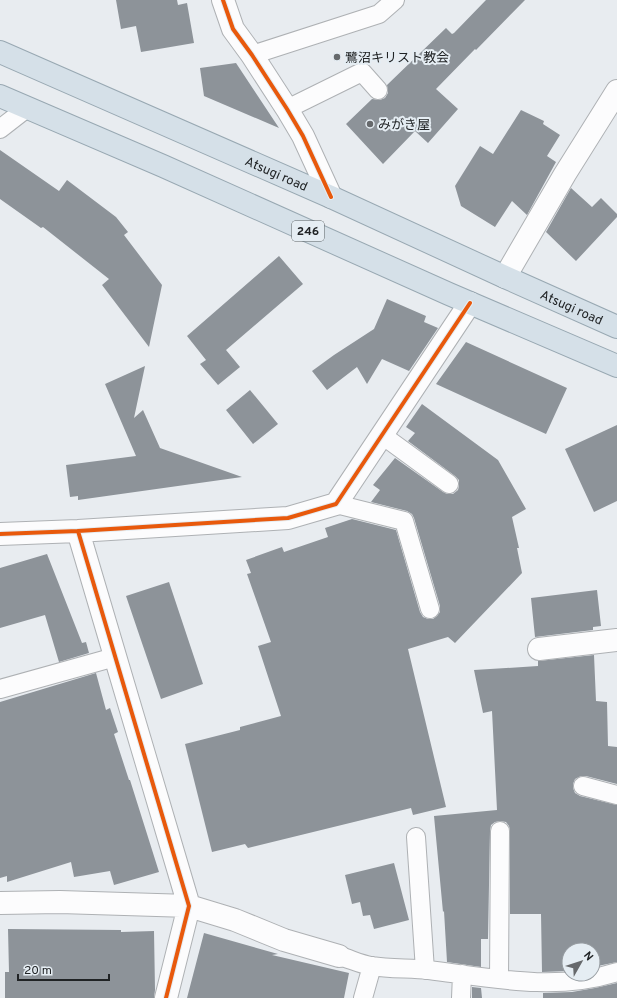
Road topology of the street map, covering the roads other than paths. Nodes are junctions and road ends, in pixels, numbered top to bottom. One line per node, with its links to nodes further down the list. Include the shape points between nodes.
1 (223, 0): 4 (street, via 233,29)
2 (395, 0): 4 (lane, via 379,14)
3 (0, 52): 11 (highway, Atsugi road)
4 (252, 55): 9 (street)
5 (378, 90): 9 (lane, via 362,72)
6 (617, 91): 12 (street)
7 (0, 96): 8 (highway, 246)
8 (27, 108): 10 (lane); 13 (highway, 246)
9 (287, 109): 11 (street, via 303,136)
10 (0, 129)
11 (331, 197): 12 (highway, Atsugi road)
12 (504, 277): 14 (highway, Atsugi road)
13 (470, 303): 15 (highway, 246); 16 (street)
14 (617, 327)
15 (617, 366)
16 (382, 435): 17 (lane); 18 (street)
17 (449, 484)
18 (336, 504): 19 (street, via 288,518); 21 (lane, via 404,521)
19 (78, 531): 20 (street); 24 (street)
20 (0, 534)
21 (430, 609)
22 (617, 640): 23 (street)
23 (539, 649)
24 (115, 657): 25 (lane); 31 (street)
25 (0, 689)
26 (582, 786): 27 (lane)
27 (617, 795)
28 (500, 831): 37 (lane)
29 (416, 837): 34 (lane)
30 (0, 903): 31 (street)
31 (189, 906): 32 (street, via 235,920 284,940); 39 (street)
32 (339, 956): 33 (lane)
33 (372, 966): 34 (lane); 40 (lane)
34 (425, 970): 36 (lane)
35 (617, 972): 38 (lane)
36 (462, 974): 37 (lane); 41 (lane)
37 (499, 979): 38 (lane)
38 (559, 990)
39 (166, 998)
40 (363, 998)
41 (461, 998)

